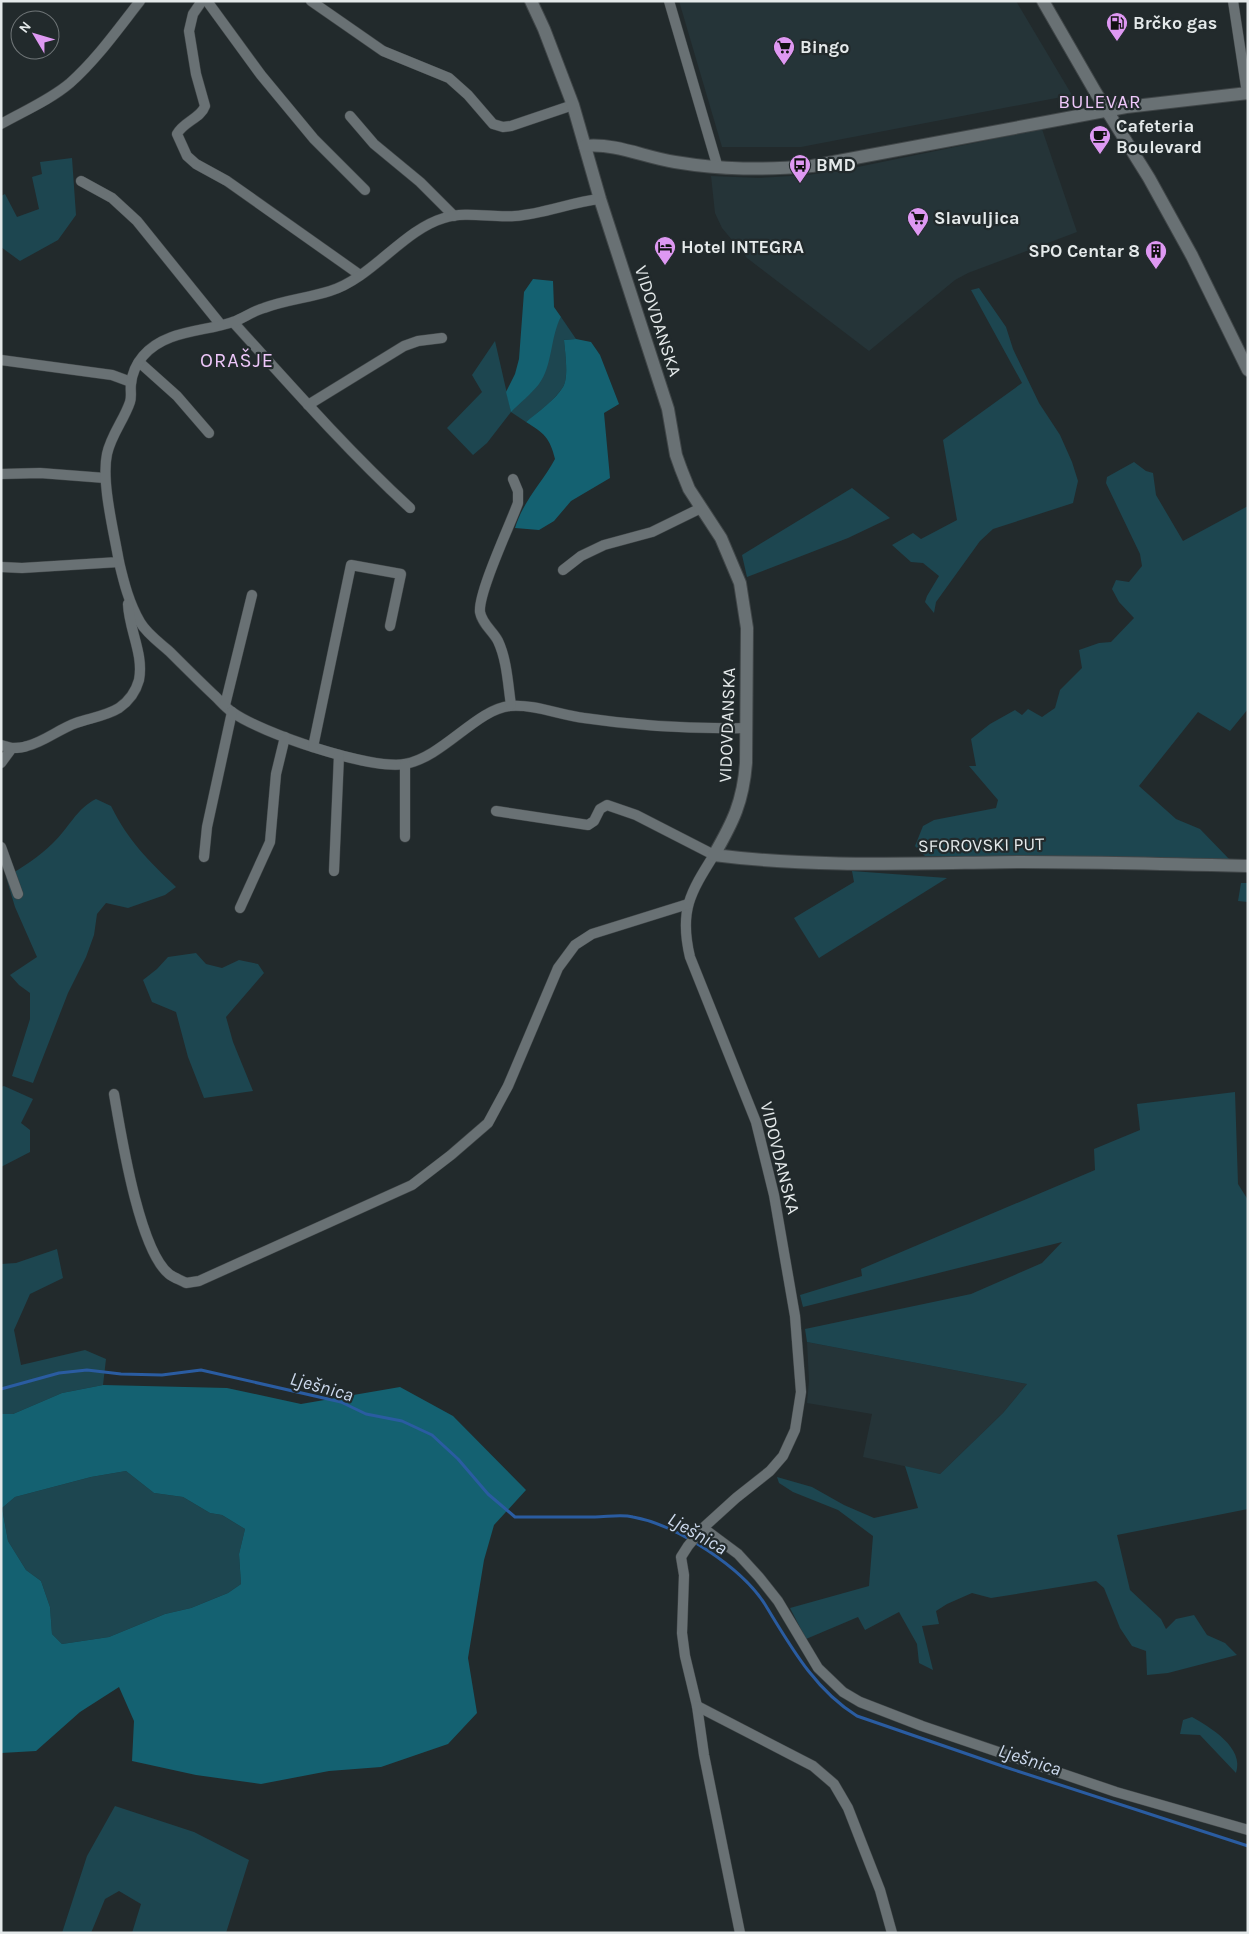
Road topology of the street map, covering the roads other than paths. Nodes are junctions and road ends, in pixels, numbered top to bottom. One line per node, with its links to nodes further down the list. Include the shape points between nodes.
1 (140, 1): 13 (street, via 70,83)
2 (202, 1): 20 (street, via 191,20 189,31 204,106 202,112 185,124 178,134 187,156)
3 (207, 1): 17 (street, via 261,75 314,139)
4 (311, 1): 10 (street, via 383,51 449,78 493,124 511,126)
5 (531, 1): 10 (street, VIDOVDANSKA)
6 (668, 1): 15 (street)
7 (1043, 1): 11 (street)
8 (1233, 1): 9 (street)
9 (1247, 93): 11 (street)
10 (573, 105): 14 (street, VIDOVDANSKA)
11 (1106, 111): 15 (street, via 812,166 756,170); 26 (street, via 1149,178 1192,256)
12 (350, 116): 19 (street, via 374,144 420,182)
13 (1, 124)
14 (585, 146): 15 (street, via 609,145 653,158); 18 (street, VIDOVDANSKA)
15 (718, 168)
16 (81, 180): 22 (street, via 112,198 137,221)
17 (365, 190)
18 (600, 199): 19 (street, via 520,216); 34 (street, VIDOVDANSKA, via 668,409 676,456)
19 (454, 216): 20 (street, via 425,227)
20 (360, 275): 21 (street, via 339,288 262,308)
21 (233, 322): 22 (street); 28 (street)
22 (221, 325): 25 (street, via 161,342)
23 (442, 338): 28 (street, via 404,346)
24 (1, 360): 27 (street, via 112,375)
25 (139, 362): 27 (street); 29 (street, via 177,396)
26 (1248, 370)
27 (131, 382): 31 (street, via 129,404 107,453)
28 (308, 405): 33 (street)
29 (208, 433)
30 (1, 474): 31 (street)
31 (105, 478): 35 (street)
32 (513, 479): 41 (street, via 518,503 486,584 480,612 502,652)
33 (410, 508)
34 (701, 508): 37 (street, via 652,532 604,545 581,556); 43 (street, VIDOVDANSKA, via 721,538 740,583 747,628)
35 (119, 562): 36 (street); 39 (street)
36 (1, 567)
37 (563, 570)
38 (252, 595): 42 (street)
39 (128, 599): 42 (street, via 141,624); 45 (street, via 131,630 140,660 139,679 132,696 120,708 74,724 27,746)
40 (390, 626): 46 (street, via 401,574 351,565)
41 (511, 706): 43 (street, via 627,724 698,729); 49 (street, via 497,709 435,752)
42 (229, 709): 44 (street); 54 (street)
43 (746, 728): 53 (street, VIDOVDANSKA, via 746,763 740,804)
44 (285, 737): 46 (street); 59 (street, via 276,774 270,842)
45 (6, 747): 48 (street)
46 (313, 747): 47 (street)
47 (339, 755): 49 (street, via 379,763); 56 (street)
48 (1, 763)
49 (405, 764): 51 (street)
50 (496, 811): 53 (street, via 588,825 600,809 607,806 636,815)
51 (405, 837)
52 (1, 847): 57 (street)
53 (714, 855): 55 (street, SFOROVSKI PUT, via 860,864 1061,862); 58 (street, VIDOVDANSKA)
54 (204, 858)
55 (1248, 866)
56 (334, 871)
57 (18, 894)
58 (688, 904): 60 (street, via 592,934 576,945 558,968 508,1086 488,1123 451,1155 412,1184 199,1281 186,1283 169,1274 149,1240 128,1170); 61 (street, VIDOVDANSKA, via 685,922 690,957 756,1122 770,1177 795,1316 801,1392 795,1430 783,1456)
59 (240, 908)
60 (114, 1094)
61 (703, 1528): 62 (street, VIDOVDANSKA, via 681,1557 684,1584 682,1633); 63 (street, via 738,1554 760,1577 818,1668 843,1692 860,1702 1116,1792)
62 (697, 1706): 64 (street); 65 (street, via 813,1766 834,1784 848,1808 880,1890)
63 (1248, 1830)
64 (740, 1933)
65 (892, 1933)

